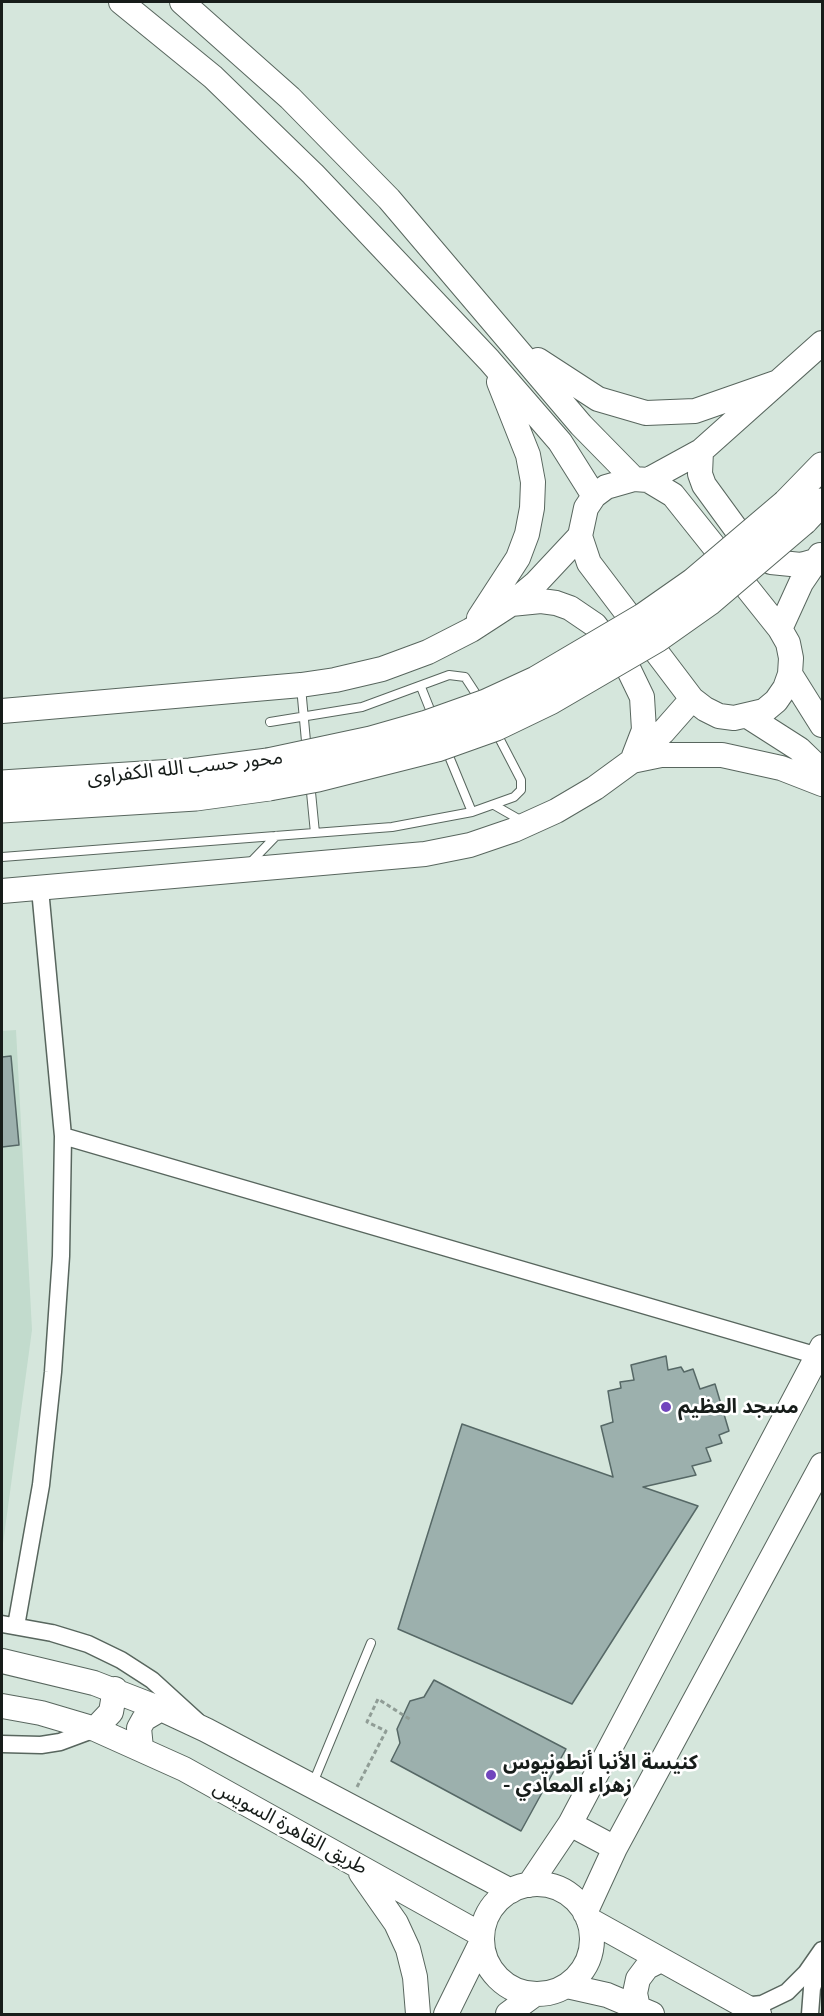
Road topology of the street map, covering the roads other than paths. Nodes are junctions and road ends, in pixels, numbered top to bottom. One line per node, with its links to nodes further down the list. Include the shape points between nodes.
1 (121, 2): 5 (street, via 264,125)
2 (182, 2): 3 (street, via 238,49 340,148)
3 (511, 341): 6 (street, via 598,399 646,412 695,411); 9 (street, via 598,444)
4 (822, 343): 6 (street)
5 (489, 360): 10 (street, via 560,442); 17 (street, via 528,455 532,508 518,558)
6 (778, 382): 7 (street)
7 (701, 451): 9 (street); 14 (street, via 700,474 704,485 753,550 786,566)
8 (822, 466): 12 (main road, محور حسب الله الكفراوى)
9 (641, 479): 10 (street, via 619,481); 16 (street, via 673,495)
10 (594, 496): 13 (street, via 584,515)
11 (822, 502): 12 (main road, محور حسب الله الكفراوى)
12 (795, 512): 34 (main road, محور حسب الله الكفراوى, bridge, via 758,563 675,626 605,671 496,727 437,748 318,778 269,774 196,797)
13 (580, 536): 15 (street); 21 (street, via 589,563)
14 (819, 556): 16 (street, via 789,605)
15 (511, 604): 17 (street); 31 (street, via 556,603 595,625 628,668 642,697 644,730)
16 (780, 629): 18 (street, via 788,643)
17 (471, 630): 19 (street, via 382,669)
18 (790, 674): 24 (street, via 776,701); 28 (street)
19 (301, 685): 22 (street); 25 (lane)
20 (421, 687): 23 (lane, via 449,675 465,677); 25 (lane, via 362,707); 29 (lane)
21 (692, 699): 24 (street, via 719,716); 31 (street)
22 (2, 711)
23 (486, 712)
24 (749, 717): 32 (street, via 799,749)
25 (304, 718): 26 (lane); 38 (lane)
26 (270, 722)
27 (491, 722): 35 (lane, via 522,785 518,794)
28 (822, 725)
29 (438, 729)
30 (442, 739): 36 (lane)
31 (632, 761): 33 (street, via 661,755 722,755 781,768); 37 (street, via 595,788)
32 (822, 771)
33 (822, 784)
34 (2, 803)
35 (494, 804): 36 (lane); 37 (lane)
36 (472, 812): 38 (lane, via 392,827)
37 (528, 824): 41 (street, via 425,854)
38 (315, 833): 39 (lane)
39 (276, 836): 40 (lane); 41 (lane)
40 (2, 857)
41 (244, 869): 42 (street)
42 (40, 889): 43 (street); 44 (street)
43 (2, 891)
44 (63, 1136): 45 (street); 47 (street, via 61,1256 41,1485)
45 (820, 1352): 58 (street)
46 (821, 1471): 59 (street)
47 (9, 1625): 54 (street, via 52,1633 121,1660 152,1680)
48 (371, 1642): 57 (lane)
49 (2, 1661): 50 (street)
50 (115, 1689): 52 (street); 53 (street, via 111,1713)
51 (2, 1706): 53 (street, طريق القاهرة السويس)
52 (161, 1709): 54 (street); 56 (street, via 144,1719 138,1738)
53 (94, 1729): 55 (street, via 60,1742); 56 (street, طريق القاهرة السويس)
54 (206, 1730): 57 (street)
55 (2, 1744)
56 (141, 1748): 60 (street, طريق القاهرة السويس)
57 (312, 1786): 61 (street)
58 (570, 1824): 59 (street); 61 (street)
59 (615, 1848): 62 (street)
60 (354, 1864): 63 (street, طريق القاهرة السويس); 72 (street, via 391,1915 408,1949)
61 (520, 1888): 62 (street, via 546,1885 562,1890); 63 (street, via 491,1909)
62 (587, 1916): 65 (street); 67 (street, via 591,1948 579,1976)
63 (482, 1938): 68 (street, via 489,1964 504,1983); 71 (street)
64 (822, 1950): 69 (street, via 787,1992)
65 (661, 1960): 69 (street); 70 (street, via 647,1967 638,1979 635,1993)
66 (822, 1960): 74 (street, via 812,1988)
67 (567, 1986): 68 (street); 70 (street, via 607,1995)
68 (535, 1994): 73 (street)
69 (751, 2010)
70 (645, 2011)
71 (452, 2012)
72 (418, 2014)
73 (508, 2014)
74 (810, 2014)

